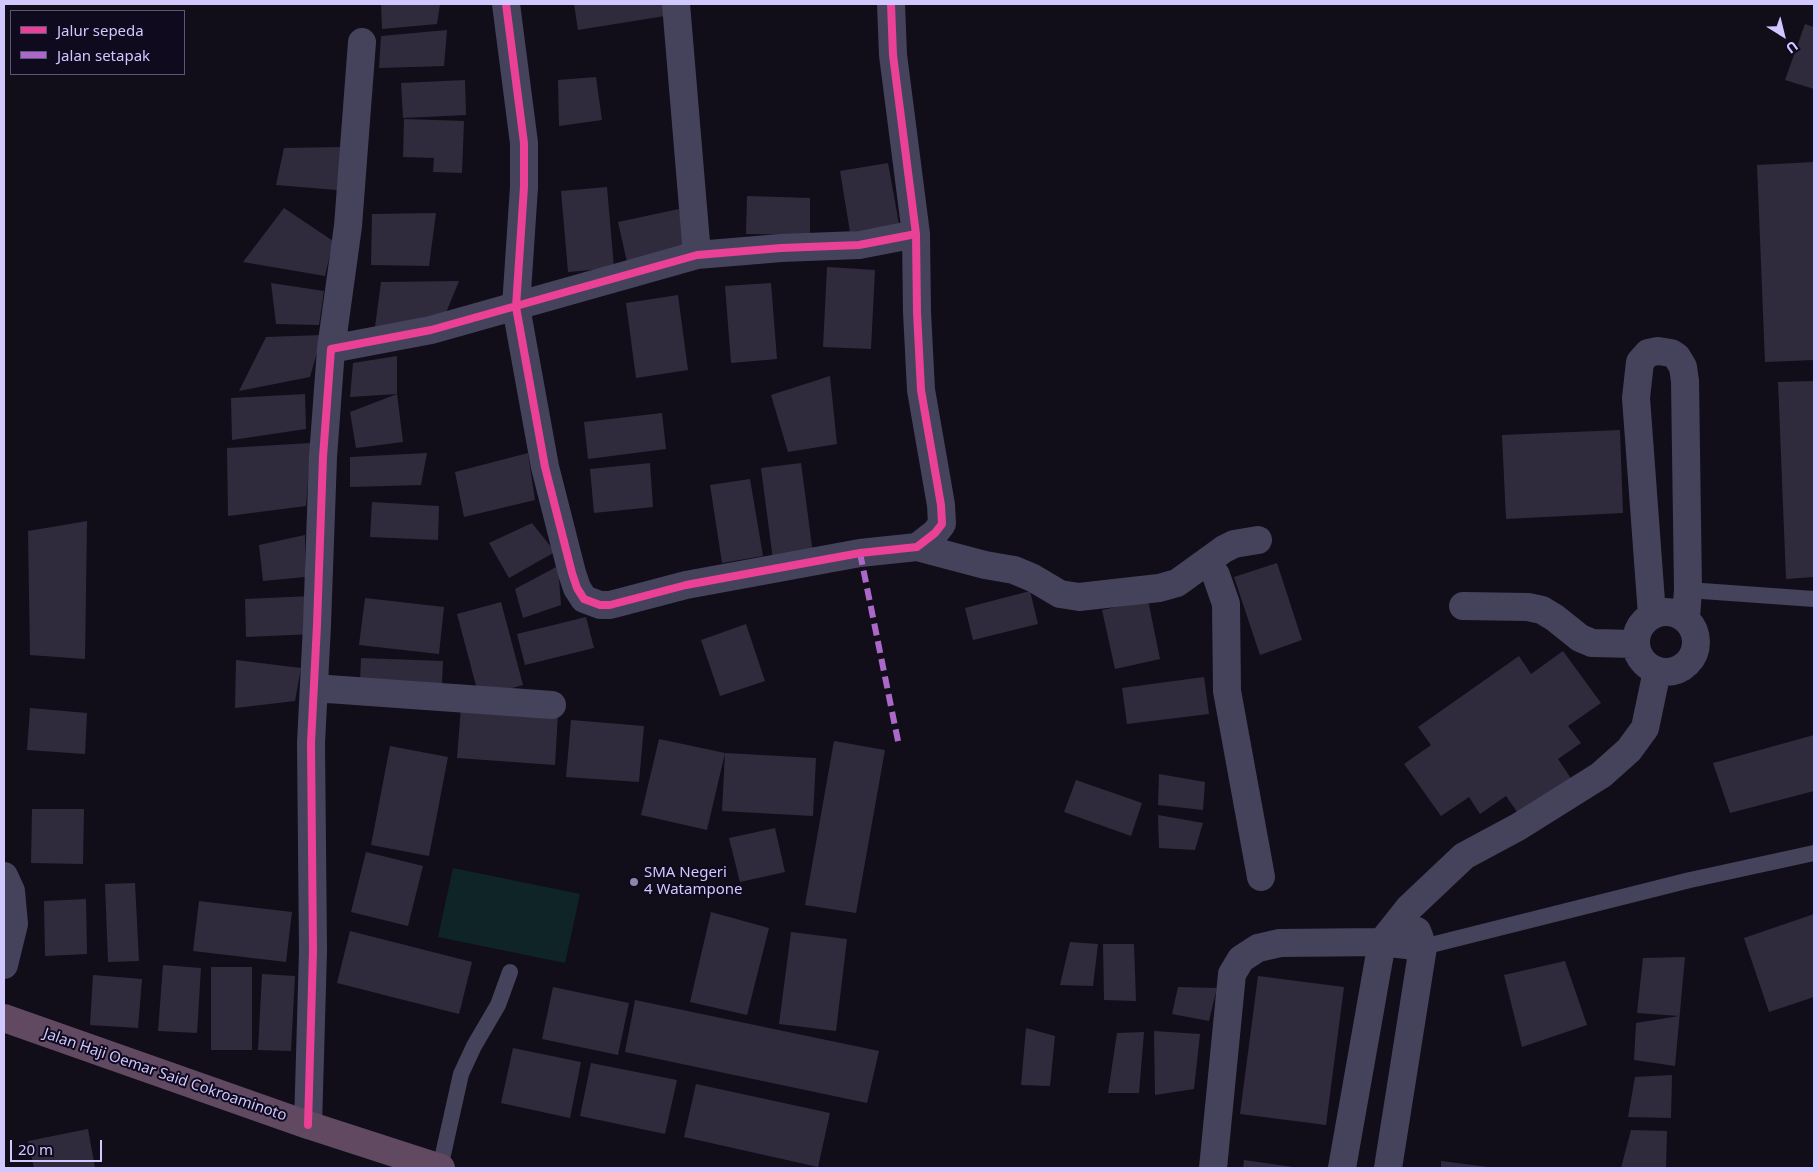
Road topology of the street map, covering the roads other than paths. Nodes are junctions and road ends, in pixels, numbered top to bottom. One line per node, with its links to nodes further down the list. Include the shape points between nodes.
1 (506, 4): 7 (street, via 524,142)
2 (676, 4): 6 (street)
3 (890, 4): 5 (street, via 893,55)
4 (362, 42): 8 (street, via 348,226)
5 (916, 234): 6 (street, via 859,244); 10 (street, via 922,390 942,524)
6 (697, 255): 7 (street)
7 (516, 307): 8 (street, via 431,330); 10 (street, via 545,467 572,573 584,599 610,605 696,584 860,553)
8 (331, 349): 19 (street, via 323,458)
9 (1258, 540): 11 (street, via 1234,544)
10 (918, 547): 11 (street, via 1014,570 1060,594 1079,597 1159,588 1177,583)
11 (1206, 562): 23 (street, via 1216,575 1226,604 1226,691)
12 (1688, 590): 13 (lane); 15 (street, via 1685,381 1683,367 1677,357 1658,351 1648,353 1640,362 1636,398); 16 (street)
13 (1814, 599)
14 (1463, 606): 17 (street, via 1542,610 1592,643)
15 (1652, 615): 16 (street, via 1663,611); 17 (street, via 1643,622)
16 (1686, 618): 18 (street, via 1697,639 1690,661 1680,669)
17 (1636, 644): 18 (street, via 1639,656 1647,666)
18 (1657, 671): 24 (street, via 1645,728 1629,750 1601,775 1518,827 1464,856)
19 (314, 688): 20 (street); 30 (street, via 311,743 313,951)
20 (552, 705)
21 (1814, 853): 26 (lane, via 1690,880)
22 (4, 876): 27 (street, via 12,891 14,924)
23 (1261, 877)
24 (1409, 908): 25 (street); 26 (street)
25 (1382, 942): 26 (street); 32 (street, via 1280,943 1258,948 1241,959 1232,974); 33 (street)
26 (1423, 947): 34 (street)
27 (4, 965)
28 (510, 972): 31 (lane, via 498,1005 462,1074)
29 (4, 1018): 30 (highway, Jalan Haji Oemar Said Cokroaminoto)
30 (308, 1125): 31 (highway, Jalan Haji Oemar Said Cokroaminoto)
31 (441, 1168)
32 (1213, 1168)
33 (1342, 1168)
34 (1388, 1168)

